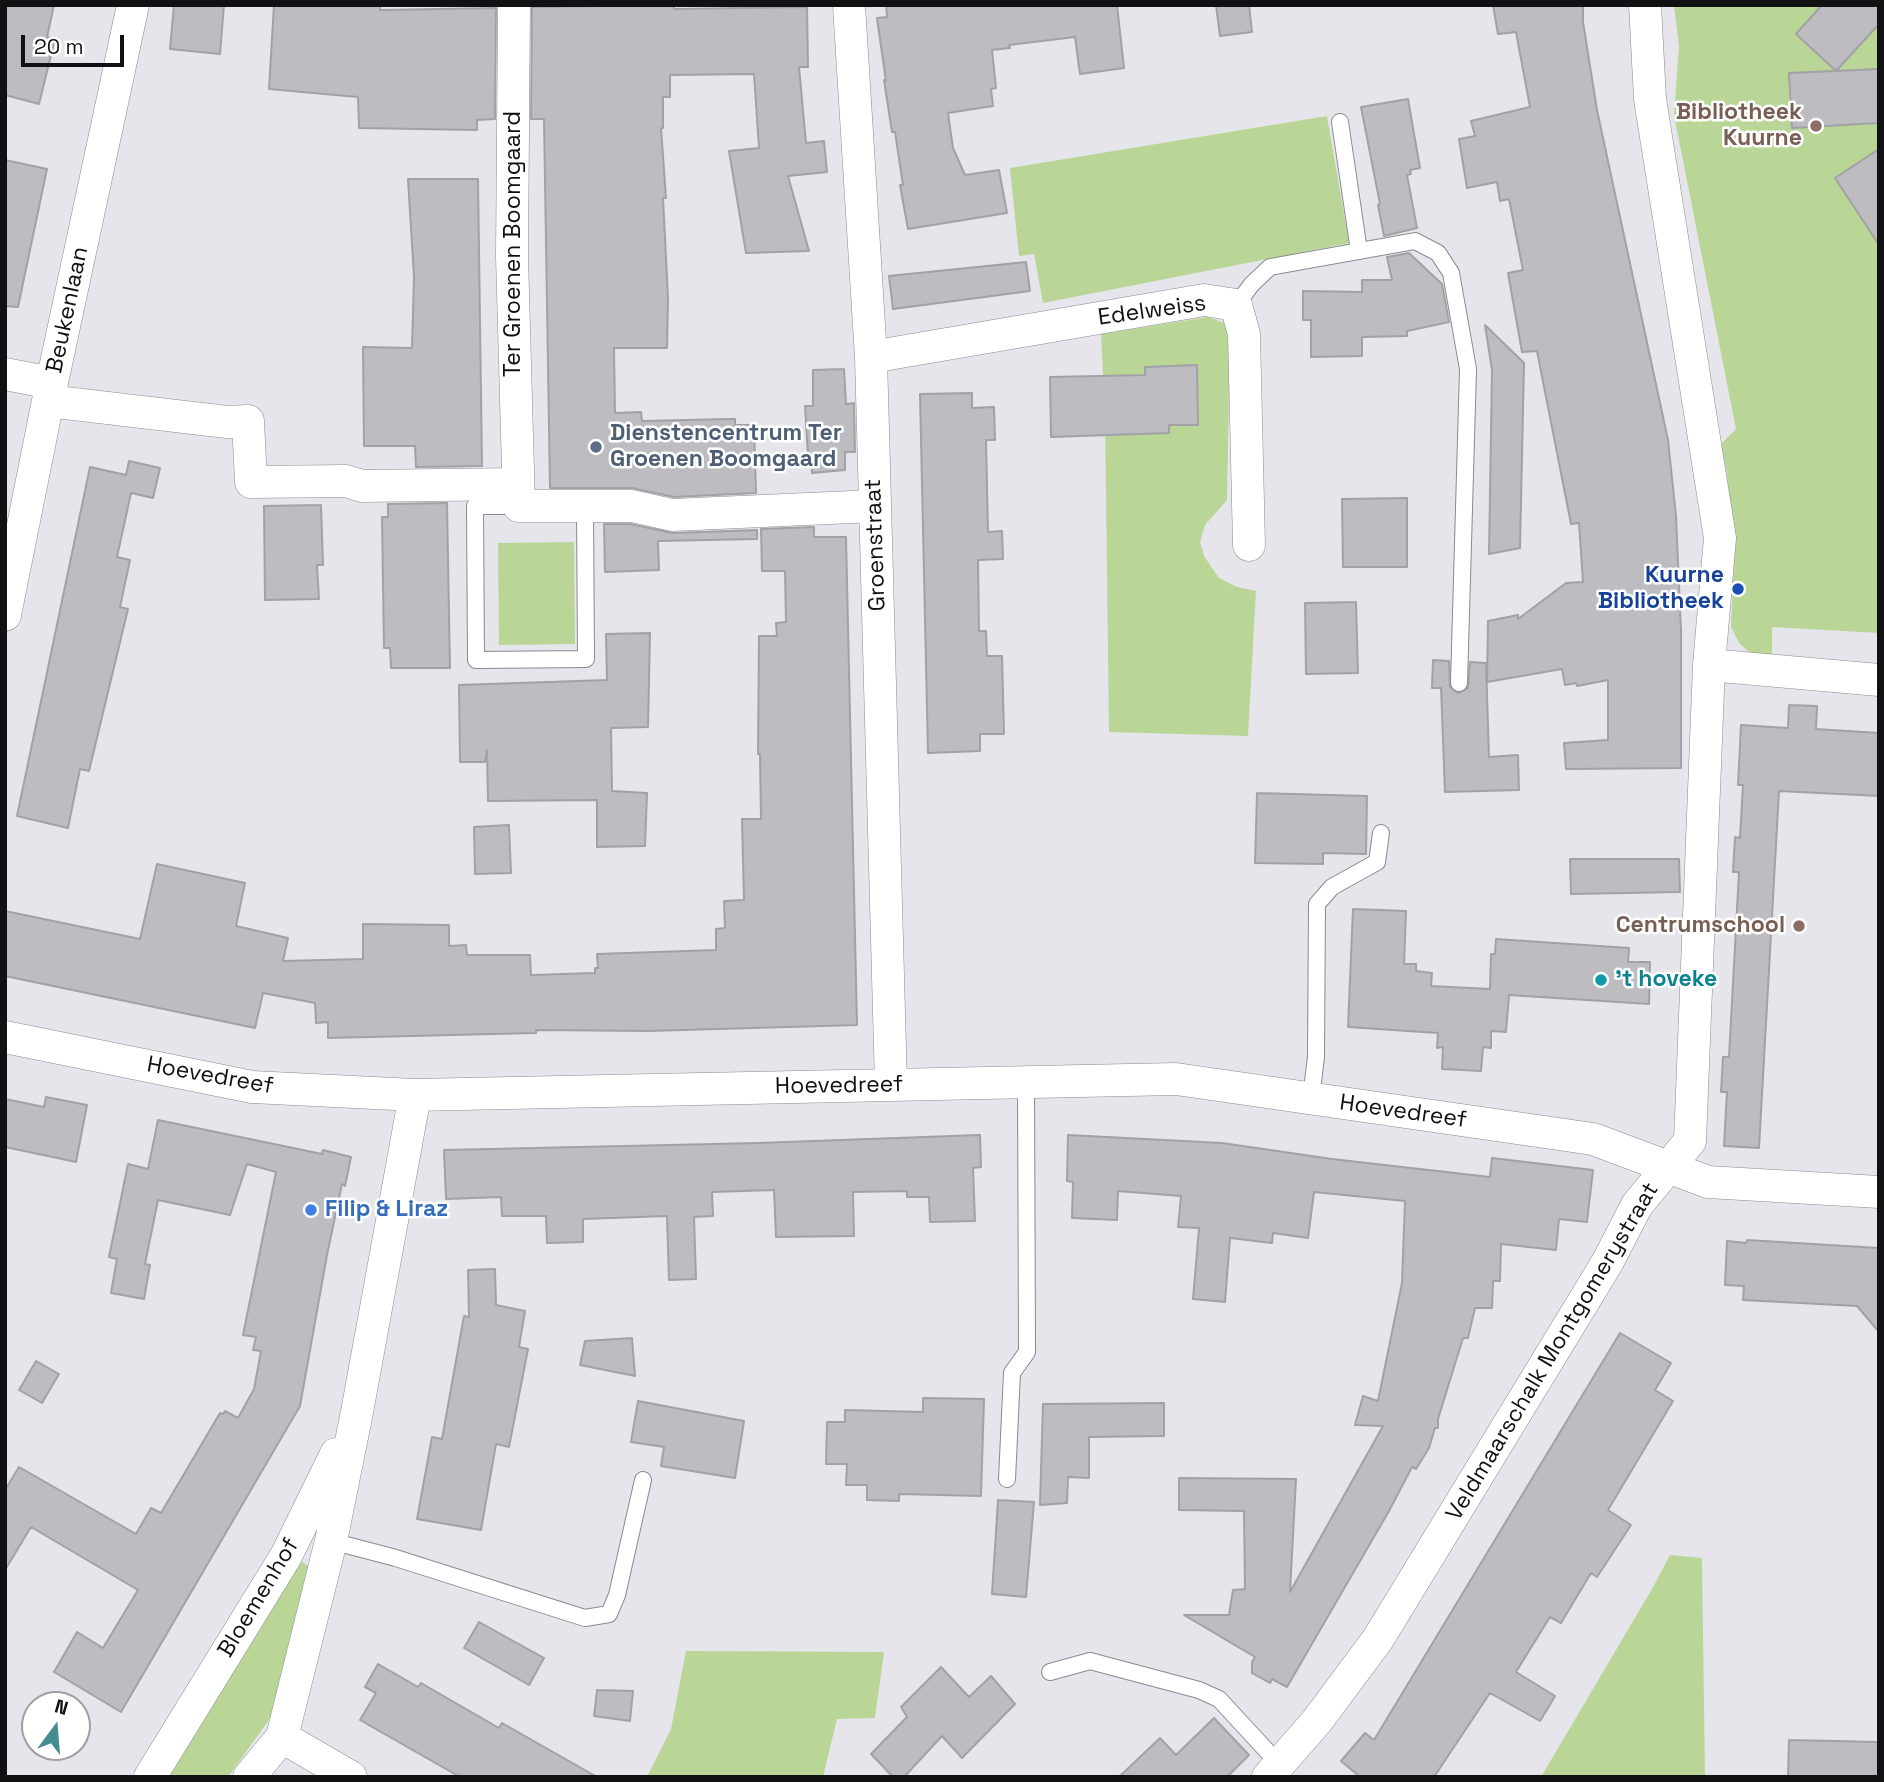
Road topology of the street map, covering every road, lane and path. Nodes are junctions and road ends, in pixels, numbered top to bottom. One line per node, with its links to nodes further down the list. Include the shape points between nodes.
1 (133, 5): 10 (street, Beukenlaan)
2 (514, 5): 11 (street, Ter Groenen Boomgaard, via 512,256)
3 (849, 5): 8 (street, Groenstraat)
4 (1646, 5): 16 (street, Veldmaarschalk Montgomerystraat, via 1650,99 1720,538)
5 (1340, 122): 6 (lane)
6 (1359, 251): 7 (lane, via 1270,267); 18 (lane, via 1415,241 1438,253 1451,273 1468,369)
7 (1236, 304): 8 (street, Edelweiss, via 1204,300); 14 (street, Edelweiss, via 1244,334)
8 (871, 357): 13 (street, Groenstraat)
9 (5, 374): 10 (street)
10 (50, 392): 11 (street, via 227,422 248,421 251,482 346,481 362,486); 15 (street, Beukenlaan)
11 (519, 495): 12 (street); 12 (lane, via 475,506 476,660 586,659)
12 (585, 506): 13 (street, via 632,506 672,515)
13 (875, 506): 22 (street, Groenstraat)
14 (1249, 545)
15 (5, 615)
16 (1709, 665): 17 (street); 25 (street, Veldmaarschalk Montgomerystraat, via 1690,1141)
17 (1879, 680)
18 (1459, 683)
19 (1381, 833): 24 (lane, via 1377,862 1332,887 1317,904 1316,1057)
20 (5, 1037): 23 (street, Hoevedreef, via 252,1087)
21 (1026, 1082): 22 (street, Hoevedreef); 24 (street, Hoevedreef, via 1176,1079); 28 (lane, via 1027,1352 1012,1373)
22 (891, 1085): 23 (street, Hoevedreef)
23 (415, 1095): 27 (street, Bloemenhof)
24 (1311, 1098): 25 (street, Hoevedreef, via 1593,1139)
25 (1667, 1168): 26 (street, Hoevedreef, via 1708,1182); 33 (street, Veldmaarschalk Montgomerystraat, via 1637,1205 1607,1263 1378,1639)
26 (1879, 1192)
27 (357, 1412): 30 (street, Bloemenhof); 34 (street, Bloemenhof, via 286,1556)
28 (1007, 1479)
29 (643, 1480): 30 (lane, via 609,1614 585,1618)
30 (331, 1541): 32 (street, Bloemenhof)
31 (1050, 1672): 33 (lane, via 1090,1661 1199,1690 1219,1699)
32 (282, 1737): 35 (street, Bloemenhof); 36 (street)
33 (1273, 1771)
34 (150, 1777)
35 (249, 1777)
36 (351, 1777)

